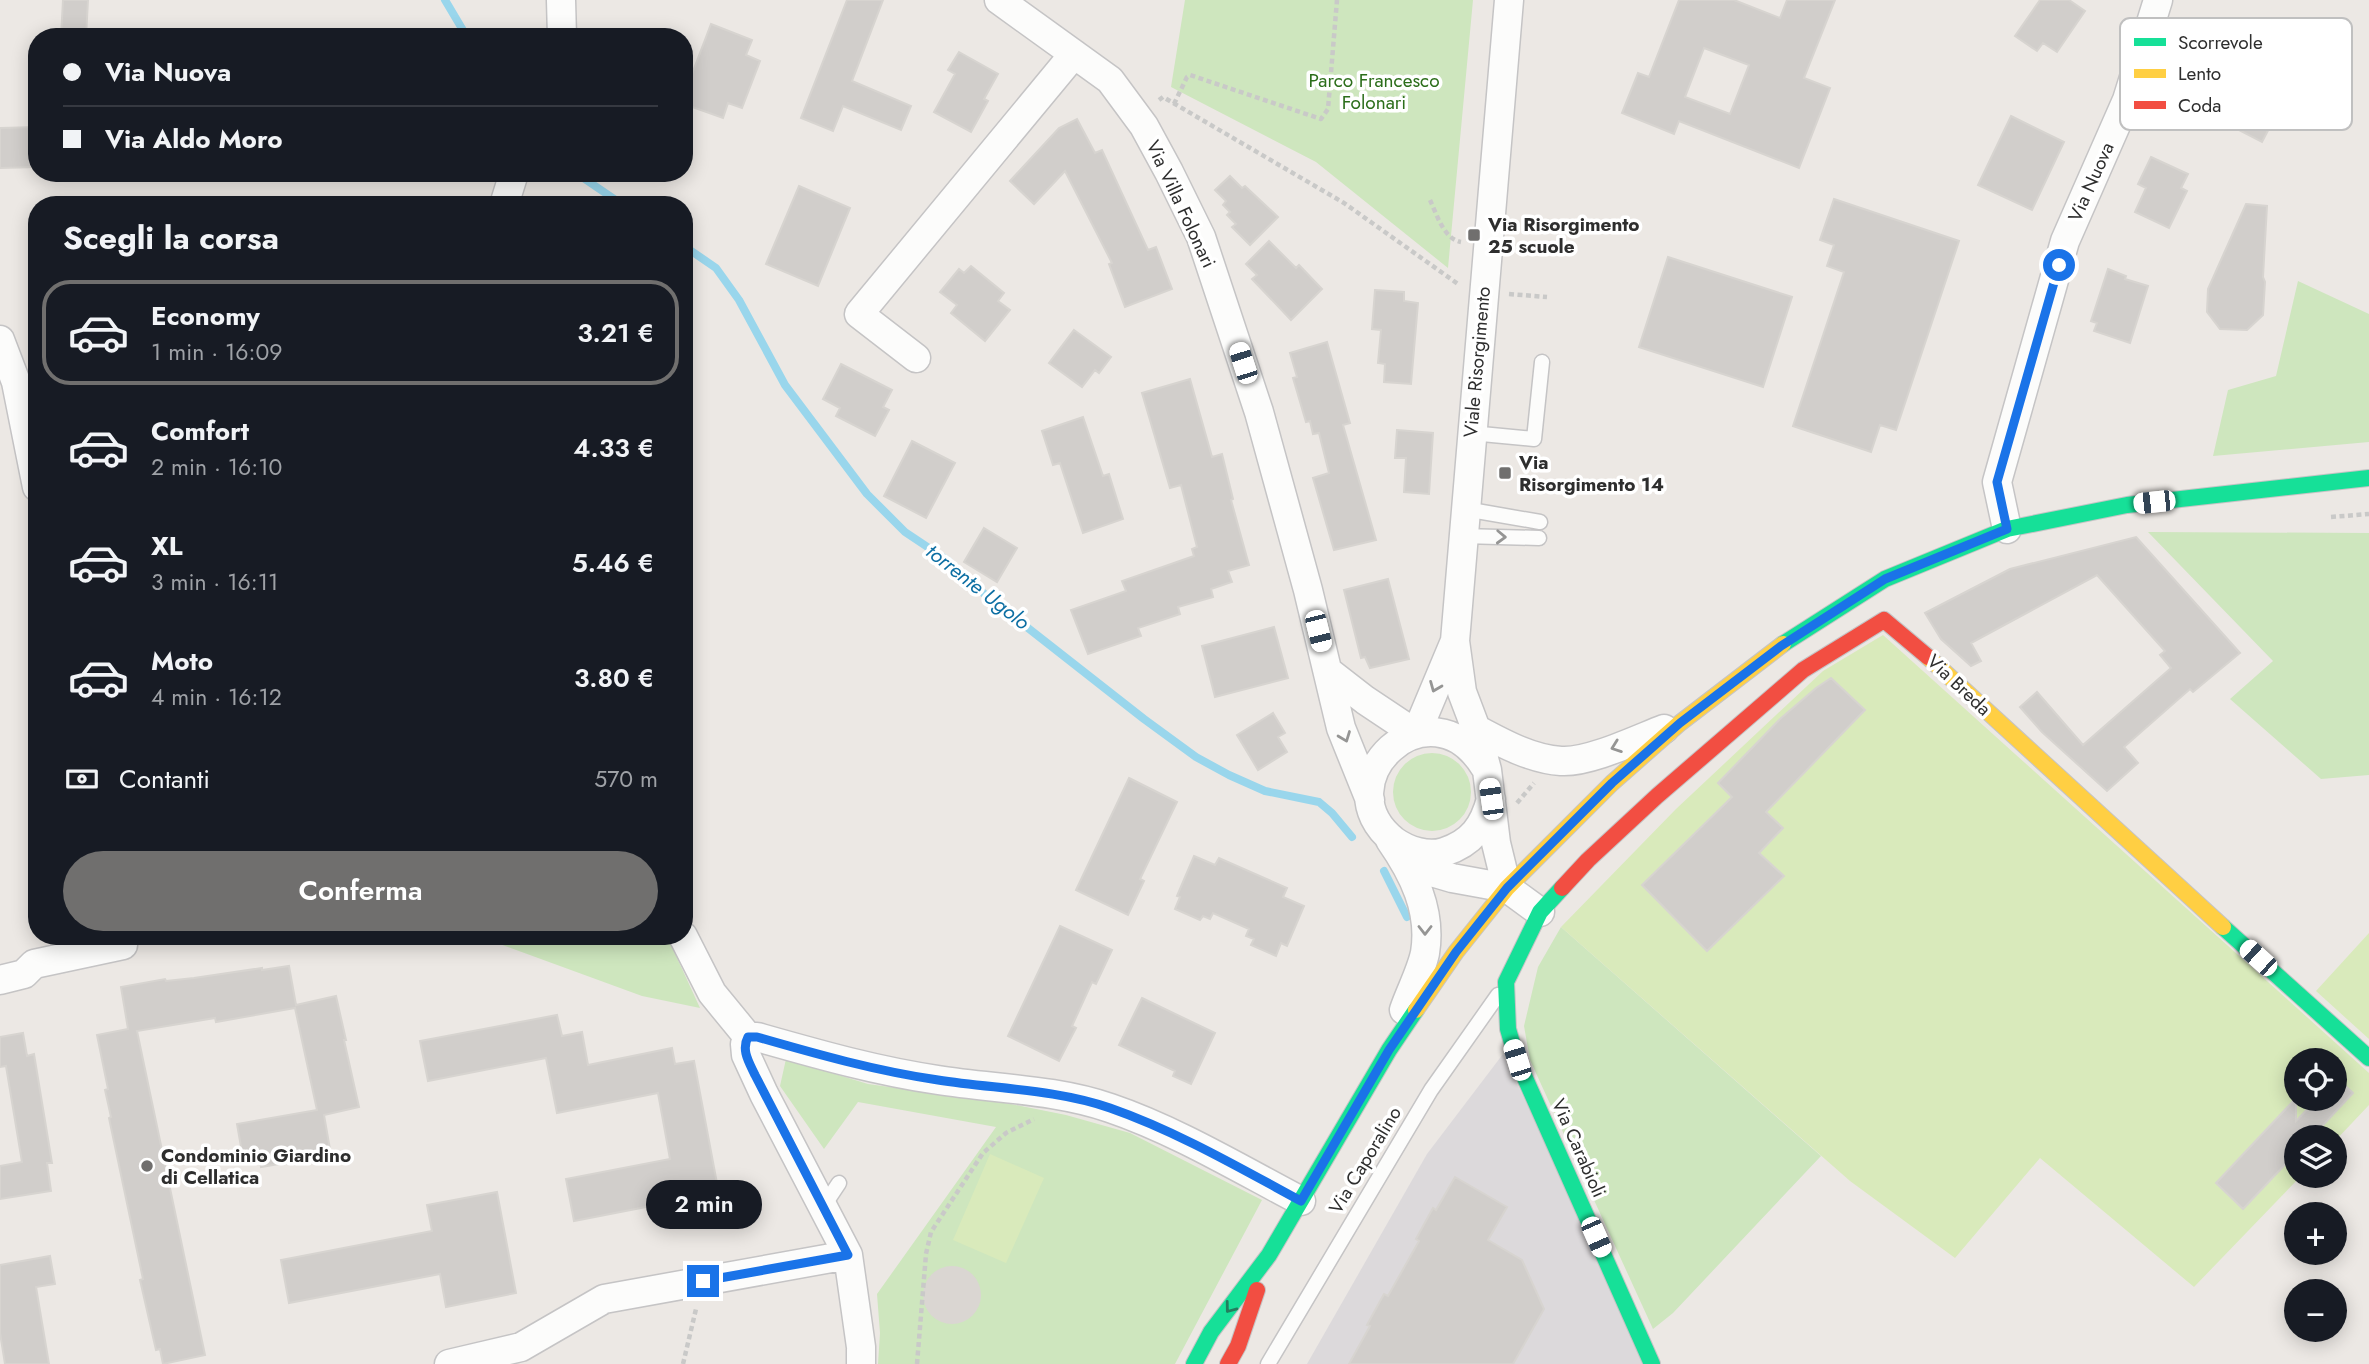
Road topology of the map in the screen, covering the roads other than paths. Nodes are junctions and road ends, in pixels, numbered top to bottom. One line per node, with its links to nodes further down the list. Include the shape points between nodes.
1 (561, 0): 6 (street)
2 (999, 0): 7 (street, Via Villa Folonari)
3 (1509, 0): 12 (street, Viale Risorgimento)
4 (2158, 0): 5 (street, Via Nuova)
5 (2152, 18)
6 (562, 28)
7 (1074, 54): 10 (street, via 859,314); 20 (street, Via Villa Folonari, via 1110,80 1144,126 1201,237 1259,412)
8 (2120, 117): 17 (street, Via Nuova, via 2062,254 1997,482)
9 (0, 340): 13 (street, via 16,382)
10 (916, 358)
11 (1542, 362): 12 (lane, via 1534,439)
12 (1471, 433): 16 (street, Viale Risorgimento)
13 (28, 442)
14 (2369, 478): 17 (street, via 2127,505)
15 (1540, 522): 16 (lane)
16 (1464, 523): 18 (lane, one-way to 18); 19 (street, Viale Risorgimento)
17 (2007, 529): 21 (street, via 1885,579 1781,646)
18 (1539, 538)
19 (1455, 641): 22 (street, Viale Risorgimento, via 1462,692); 23 (street, Viale Risorgimento, one-way to 23)
20 (1329, 672): 23 (street); 25 (street, Via Villa Folonari, one-way to 25, via 1341,728)
21 (1680, 723): 22 (street, one-way to 22, via 1564,761 1541,758); 29 (street, via 1612,783)
22 (1476, 729): 24 (street, Viale Risorgimento)
23 (1416, 734): 24 (street, via 1438,732 1458,739 1475,752); 25 (street, via 1385,752 1375,767)
24 (1487, 770): 26 (street, Viale Risorgimento)
25 (1370, 800): 27 (street)
26 (1500, 806): 27 (street, via 1475,835 1440,853 1402,847); 29 (street, Viale Risorgimento, via 1496,843)
27 (1386, 834): 28 (street)
28 (1408, 865): 29 (street); 36 (street, one-way to 36, via 1422,902 1425,953)
29 (1507, 888): 30 (street); 36 (street, Via Caporalino, via 1456,952)
30 (1540, 912): 34 (street, Via Breda); 37 (street, Via Breda, via 1657,796 1803,670 1884,620)
31 (119, 945): 33 (street, via 34,964 24,974)
32 (688, 945): 35 (street, via 712,993)
33 (0, 980)
34 (1506, 982): 47 (lane, Via Caporalino, via 1431,1090); 48 (street, Via Carabioli, via 1508,1029 1517,1060)
35 (748, 1037): 39 (street, via 936,1080 1060,1095 1110,1108 1198,1146); 40 (street, via 746,1055)
36 (1389, 1050): 39 (street, Via Caporalino)
37 (2369, 1058)
38 (839, 1183): 40 (lane)
39 (1301, 1201): 41 (street, Via Caporalino)
40 (823, 1207): 42 (street)
41 (1269, 1255): 45 (street, Via Caporalino, one-way to 45, via 1211,1332); 46 (street, Via Caporalino)
42 (855, 1265): 43 (street, via 703,1281 604,1299 521,1347); 44 (street)
43 (449, 1364)
44 (861, 1364)
45 (1194, 1364)
46 (1228, 1364)
47 (1268, 1364)
48 (1652, 1364)

